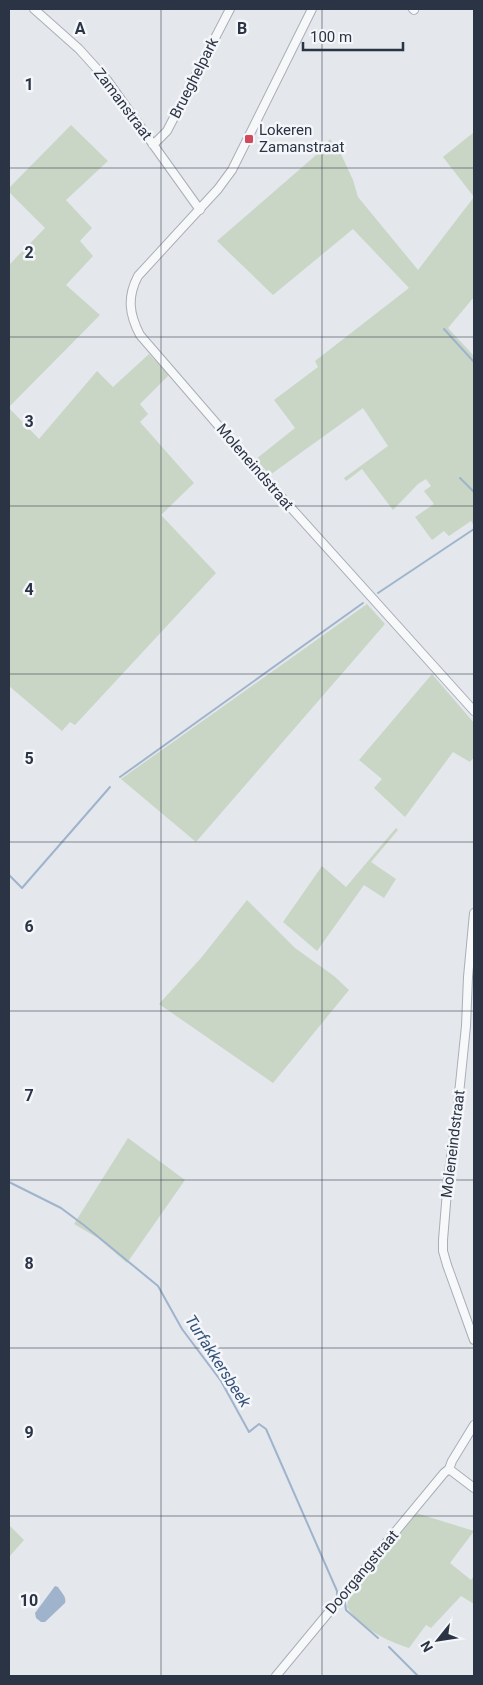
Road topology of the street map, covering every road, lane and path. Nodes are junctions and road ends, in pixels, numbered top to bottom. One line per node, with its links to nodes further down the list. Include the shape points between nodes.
1 (34, 9): 4 (street, Zamanstraat, via 79,49 107,80)
2 (230, 9): 4 (street, Brueghelpark, via 167,131)
3 (312, 9): 5 (street, Moleneindstraat, via 232,170)
4 (153, 144): 5 (street, Zamanstraat)
5 (200, 210): 6 (street, Moleneindstraat, via 133,285 130,312 140,335)
6 (474, 711)
7 (474, 914): 8 (street, Moleneindstraat, via 443,1245 446,1265)
8 (474, 1340)
9 (474, 1425): 10 (street)
10 (449, 1469): 11 (street); 12 (street, Doorgangstraat)
11 (474, 1488)
12 (276, 1676)

